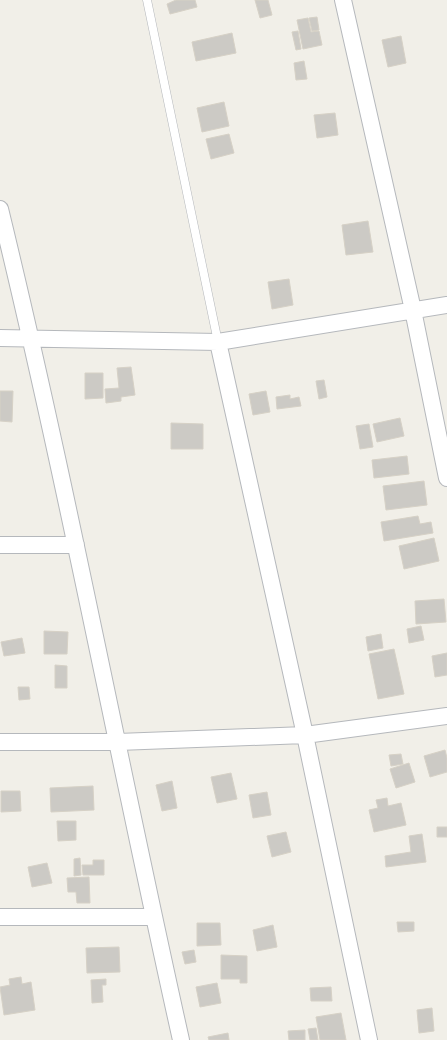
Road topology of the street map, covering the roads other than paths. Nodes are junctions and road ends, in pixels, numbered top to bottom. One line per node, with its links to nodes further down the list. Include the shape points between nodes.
1 (147, 0): 8 (lane)
2 (343, 0): 5 (street)
3 (0, 209): 7 (street)
4 (447, 305): 5 (street)
5 (413, 310): 8 (street); 9 (street)
6 (0, 338): 7 (street)
7 (32, 339): 8 (street); 11 (street)
8 (218, 342): 13 (street)
9 (447, 478)
10 (0, 545): 11 (street)
11 (76, 545): 15 (street)
12 (447, 716): 13 (street)
13 (305, 735): 15 (street); 19 (street)
14 (0, 742): 15 (street)
15 (118, 742): 17 (street)
16 (0, 917): 17 (street)
17 (153, 917): 18 (street)
18 (181, 1040)
19 (369, 1040)

